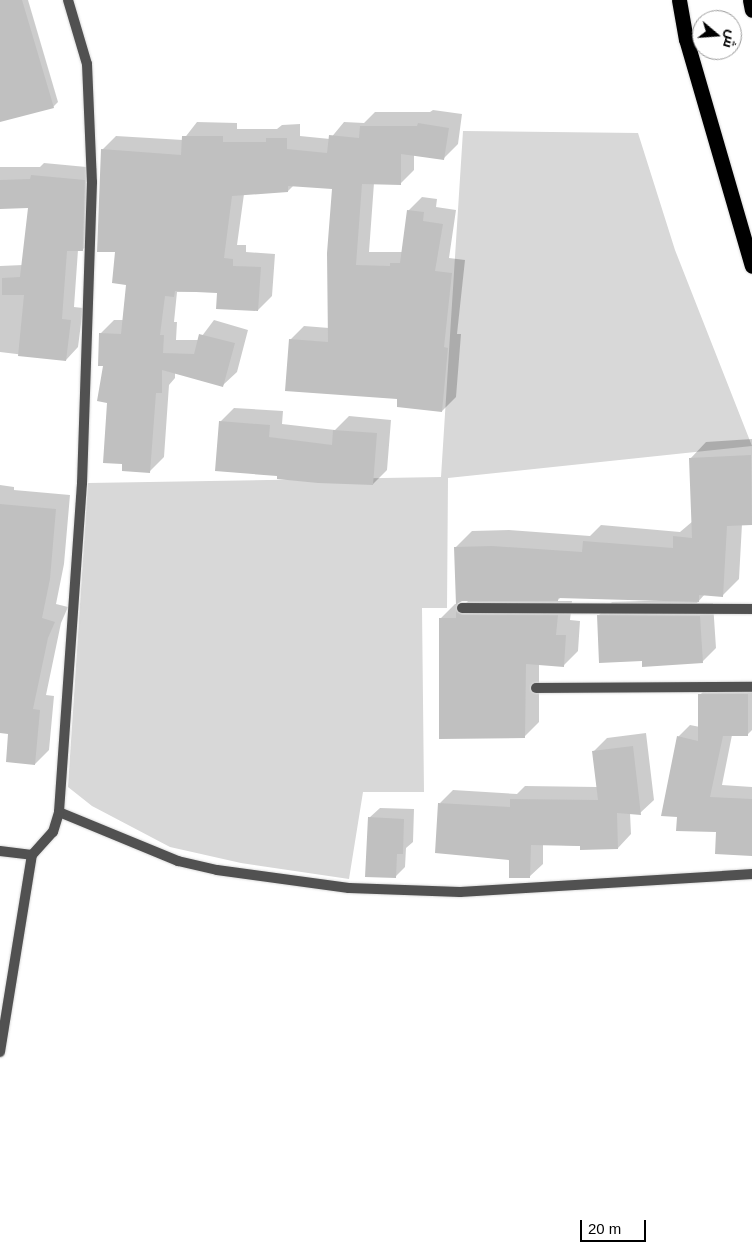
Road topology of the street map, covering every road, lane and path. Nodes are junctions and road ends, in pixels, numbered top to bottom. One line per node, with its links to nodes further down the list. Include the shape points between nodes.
1 (68, 0): 10 (street, via 87,64 92,182 82,483)
2 (679, 0): 5 (highway, via 686,38)
3 (750, 0): 4 (highway)
4 (752, 10)
5 (752, 266)
6 (462, 608): 7 (street)
7 (752, 609)
8 (752, 687): 9 (street)
9 (536, 688)
10 (59, 812): 12 (street, via 53,832); 13 (street, via 178,861 217,870 349,888 460,892)
11 (0, 851): 12 (street)
12 (32, 855): 14 (street)
13 (752, 874)
14 (0, 1052)

